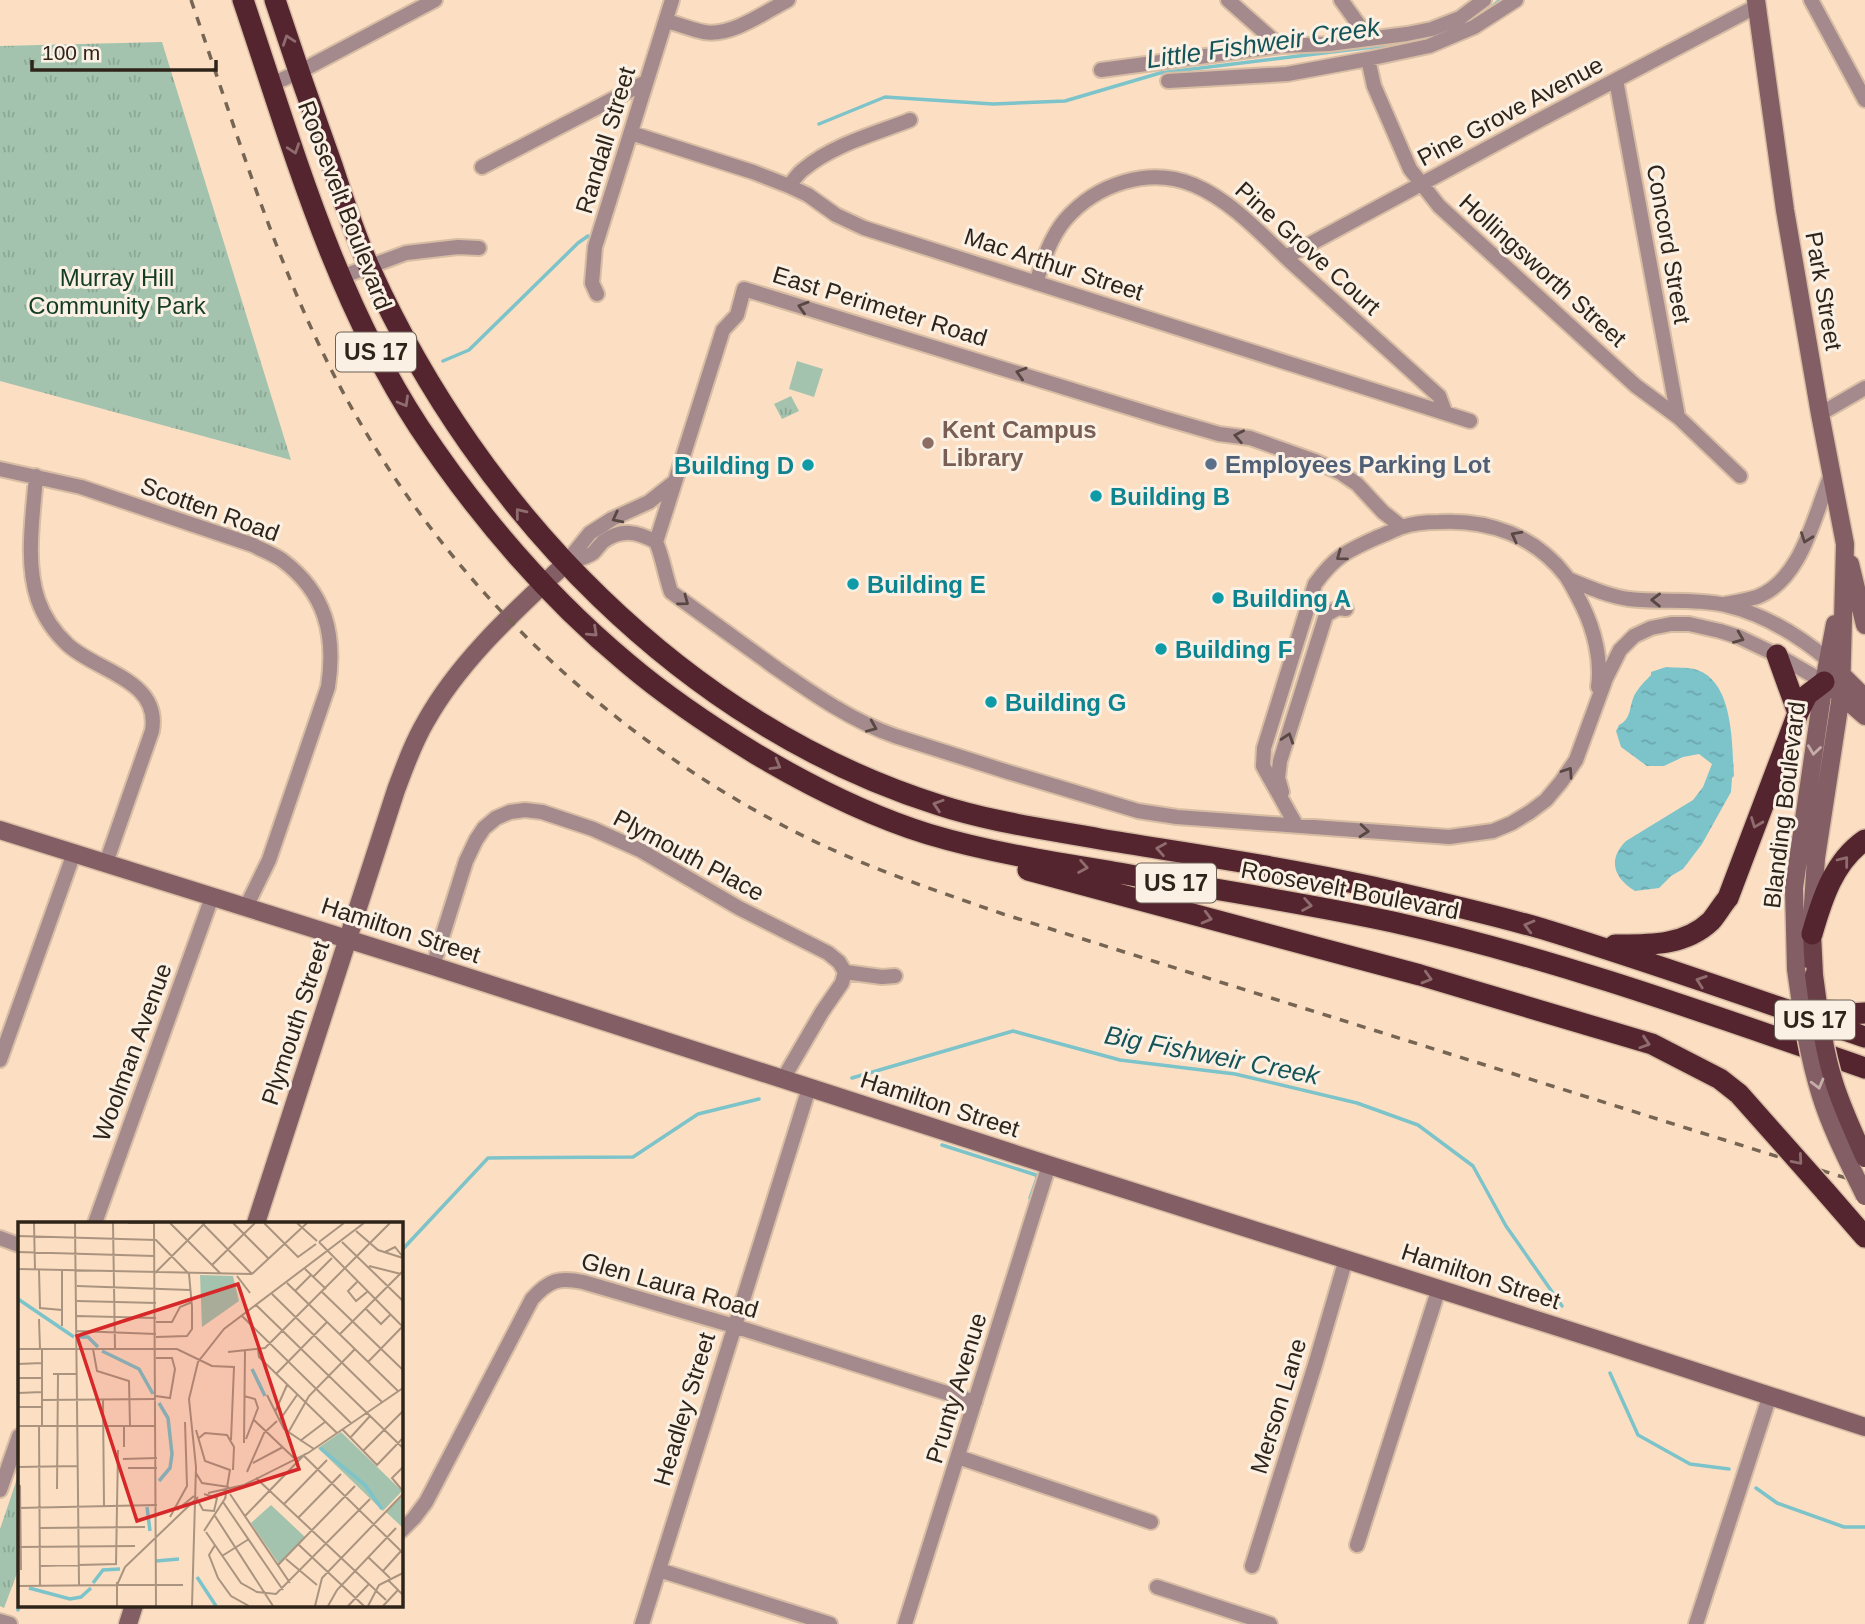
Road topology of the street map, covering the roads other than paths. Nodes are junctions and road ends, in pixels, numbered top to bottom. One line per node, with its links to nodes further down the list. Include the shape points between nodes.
1 (243, 0): 21 (highway, Roosevelt Boulevard / US 17)
2 (275, 0): 17 (highway, Roosevelt Boulevard / US 17, one-way to 2)
3 (436, 0): 17 (street)
4 (671, 0): 12 (street, Randall Street)
5 (788, 0): 12 (street, via 718,33)
6 (1228, 0): 14 (street)
7 (1341, 0): 13 (street)
8 (1484, 0): 13 (street, via 1460,18 1432,29)
9 (1516, 0): 15 (street, via 1474,27 1429,46)
10 (1811, 0): 22 (street)
11 (1757, 3): 18 (street, Pine Grove Avenue); 36 (street, Park Street, via 1785,209)
12 (666, 21): 20 (street, Randall Street)
13 (1365, 38): 14 (street)
14 (1280, 46): 16 (street)
15 (1368, 60): 19 (street, via 1287,74); 26 (street, Hollingsworth Street, via 1374,86)
16 (1101, 70)
17 (299, 72): 21 (street); 30 (highway, Roosevelt Boulevard / US 17)
18 (1616, 80): 26 (street, Pine Grove Avenue); 37 (street, Concord Street)
19 (1168, 81)
20 (646, 82): 24 (street, Randall Street); 25 (street)
21 (272, 84): 31 (highway, Roosevelt Boulevard / US 17, one-way to 31)
22 (1865, 100)
23 (910, 120): 27 (street, via 822,157 803,169)
24 (631, 133): 27 (street, Mac Arthur Street); 33 (street, Randall Street, via 596,247 592,283)
25 (482, 167)
26 (1421, 185): 29 (street, Pine Grove Avenue); 37 (street, Hollingsworth Street, via 1636,386)
27 (789, 186): 32 (street, Mac Arthur Street, via 864,228)
28 (479, 248): 30 (street, via 406,253)
29 (1286, 257): 32 (street, Pine Grove Court, via 1212,193 1168,178 1146,177 1101,190 1080,205 1052,239); 35 (street, Pine Grove Court, via 1439,396)
30 (368, 266): 31 (street); 47 (highway, Roosevelt Boulevard / US 17, one-way to 30, via 464,438 411,352)
31 (341, 277): 49 (highway, Roosevelt Boulevard / US 17, one-way to 49, via 378,356 418,424 501,537)
32 (1036, 282): 35 (street, Mac Arthur Street)
33 (597, 294)
34 (1865, 388): 36 (street)
35 (1445, 412): 38 (street, Mac Arthur Street)
36 (1820, 414): 40 (street, Park Street)
37 (1678, 417): 42 (street, Hollingsworth Street)
38 (1470, 421)
39 (0, 469): 41 (street, Scotten Road)
40 (1831, 475): 46 (street, Park Street); 51 (street, one-way to 51, via 1790,571 1759,596)
41 (36, 476): 67 (street, via 31,560 38,601 56,632 70,646 140,690 154,717); 69 (street, Scotten Road, via 253,545 296,573 317,601 331,643 328,687 269,860)
42 (1740, 476)
43 (674, 482): 44 (street, East Perimeter Road, one-way to 43, via 1349,478 1315,461 744,289 737,315 723,330); 45 (street, East Perimeter Road); 47 (street, one-way to 47, via 649,502 590,533)
44 (1402, 527): 48 (street, one-way to 44, via 1530,544 1505,530 1458,521); 61 (street, one-way to 61, via 1345,551 1315,584 1264,748 1263,766)
45 (656, 542): 47 (street, via 643,535 619,533 591,554); 62 (street, one-way to 62, via 671,592 802,686 873,728 1119,807 1177,817)
46 (1845, 544): 50 (street, Park Street); 53 (street)
47 (565, 564): 49 (street, Plymouth Street); 72 (highway, Roosevelt Boulevard / US 17, one-way to 47, via 1382,889 1015,824 899,791 836,764 738,708 670,659)
48 (1568, 579): 51 (street, one-way to 48, via 1628,599); 58 (street, via 1588,616 1599,663)
49 (543, 584): 64 (highway, Roosevelt Boulevard / US 17, one-way to 64, via 626,663 743,746 847,802); 71 (street, Plymouth Street, via 457,676 412,746)
50 (1843, 590): 55 (street, Park Street); 56 (street, Park Street)
51 (1724, 605): 55 (street, via 1786,629)
52 (1346, 609): 61 (street, one-way to 52, via 1278,778 1280,761 1326,615)
53 (1865, 625)
54 (1777, 655): 56 (street); 58 (street, one-way to 54, via 1620,650 1651,628 1689,624 1739,637); 59 (highway)
55 (1828, 660): 56 (street, Blanding Boulevard)
56 (1836, 684): 57 (street); 59 (highway, via 1807,695); 60 (street); 70 (street, Blanding Boulevard); 85 (street, Blanding Boulevard, one-way to 85, bridge, via 1794,888 1796,969 1804,1030 1822,1097)
57 (1865, 698)
58 (1594, 710): 62 (street, one-way to 58, via 1430,837 1493,831 1546,800 1576,760)
59 (1798, 713): 72 (highway, one-way to 72, via 1728,898 1711,920 1690,935 1668,942)
60 (1865, 716)
61 (1285, 804): 62 (street)
62 (1296, 825)
63 (0, 830): 66 (street, Hamilton Street)
64 (931, 835): 80 (highway, Roosevelt Boulevard / US 17, one-way to 80, via 1033,859 1328,909 1474,942 1642,991); 88 (highway, one-way to 88, bridge, via 1050,876 1420,975 1652,1045 1694,1064 1739,1094)
65 (1865, 840): 70 (highway, one-way to 65, via 1840,863)
66 (74, 853): 67 (street, Hamilton Street); 79 (street)
67 (106, 863): 68 (street, Hamilton Street)
68 (212, 897): 69 (street, Hamilton Street); 86 (street, Woolman Avenue)
69 (246, 907): 71 (street, Hamilton Street)
70 (1812, 934): 83 (main road, Blanding Boulevard, bridge, via 1821,1028 1834,1081)
71 (347, 939): 73 (street, Hamilton Street); 87 (street, Plymouth Street)
72 (1590, 944): 76 (highway, Roosevelt Boulevard / US 17, one-way to 72)
73 (433, 966): 74 (street, Plymouth Place, via 476,839 496,818 525,810 593,829 640,850 828,953); 81 (street, Hamilton Street)
74 (845, 972): 75 (street); 81 (street)
75 (895, 976)
76 (1765, 1003): 77 (highway); 78 (highway, Roosevelt Boulevard / US 17)
77 (1865, 1013)
78 (1865, 1037)
79 (0, 1060)
80 (1865, 1068)
81 (783, 1079): 82 (street, Hamilton Street)
82 (809, 1088): 84 (street, Hamilton Street); 93 (street, Headley Street)
83 (1865, 1158)
84 (1049, 1165): 91 (street, Hamilton Street); 95 (street, Prunty Avenue)
85 (1865, 1196)
86 (95, 1222)
87 (256, 1222)
88 (1865, 1237)
89 (0, 1238): 90 (street)
90 (18, 1245)
91 (1346, 1259): 92 (street, Hamilton Street); 103 (street, Merson Lane)
92 (1439, 1288): 94 (street, Hamilton Street); 102 (street)
93 (734, 1326): 95 (street, Glen Laura Road); 101 (street, Glen Laura Road, via 583,1282 566,1279 549,1284 532,1299 426,1502); 104 (street, Headley Street)
94 (1770, 1395): 96 (street, Hamilton Street); 114 (street)
95 (975, 1402): 98 (street, Prunty Avenue)
96 (1865, 1427)
97 (18, 1439): 99 (street)
98 (958, 1457): 100 (street); 112 (street, Prunty Avenue)
99 (0, 1490)
100 (1151, 1521)
101 (402, 1530)
102 (1357, 1545)
103 (1252, 1566)
104 (659, 1570): 110 (street, Headley Street); 111 (street)
105 (1157, 1587): 113 (street)
106 (134, 1606): 109 (street)
107 (0, 1621): 108 (street)
108 (10, 1624)
109 (128, 1624)
110 (642, 1624)
111 (830, 1624)
112 (905, 1624)
113 (1270, 1624)
114 (1696, 1624)

